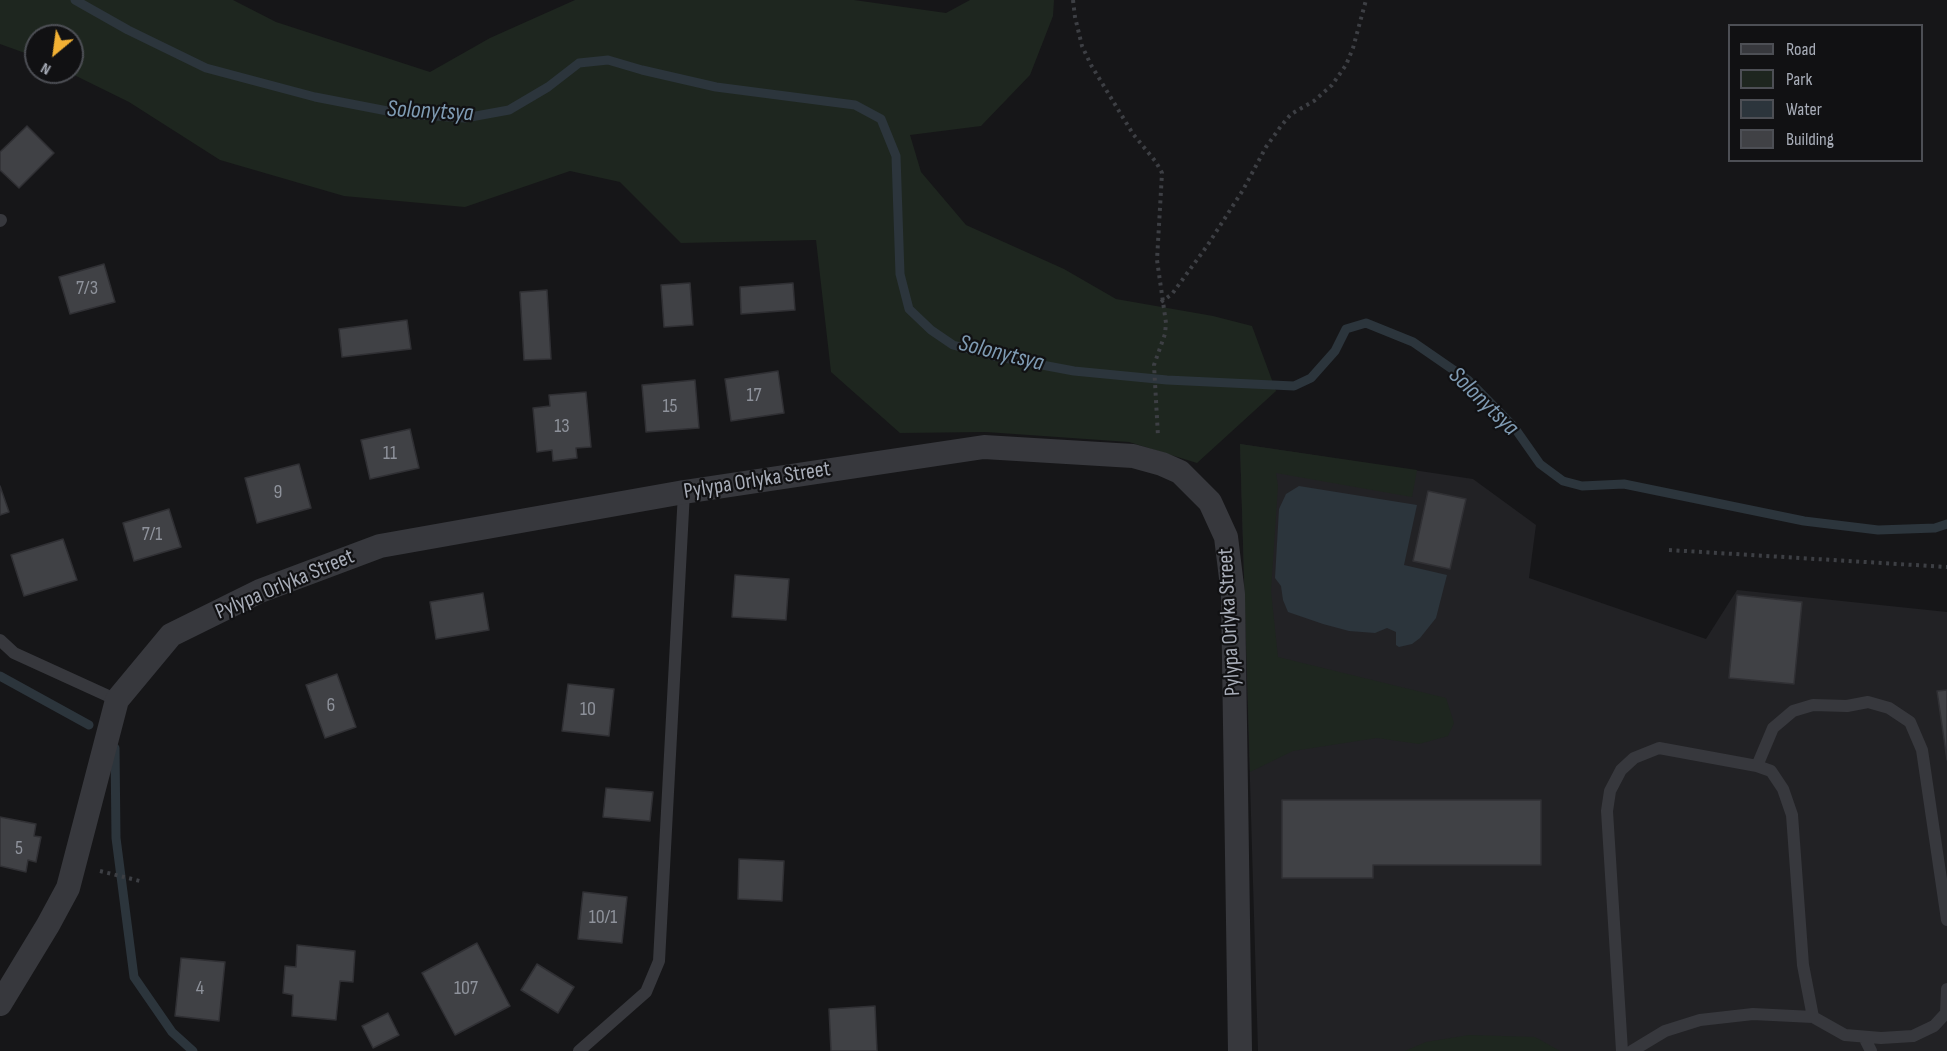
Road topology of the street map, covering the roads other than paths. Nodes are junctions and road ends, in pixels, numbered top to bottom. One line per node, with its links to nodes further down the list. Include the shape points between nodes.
1 (684, 492): 3 (street, Pylypa Orlyka Street, via 380,546 260,591 171,635); 11 (lane, via 659,961 646,992); 12 (street, Pylypa Orlyka Street, via 984,447 1133,456 1180,472 1210,502 1226,537 1233,594)
2 (0, 640): 3 (lane, via 14,653)
3 (117, 700): 7 (street, Pylypa Orlyka Street, via 68,888)
4 (1757, 766): 5 (lane, via 1773,728 1792,711 1813,705 1868,702 1889,708 1910,722 1922,750); 9 (lane, via 1771,771 1783,789 1792,815 1803,965); 13 (lane, via 1659,748 1634,758 1610,791 1607,811)
5 (1947, 920)
6 (1947, 989): 8 (lane)
7 (0, 1004)
8 (1947, 1013): 10 (lane, via 1934,1026 1913,1036)
9 (1813, 1017): 10 (lane, via 1845,1035); 14 (lane, via 1753,1014 1700,1020 1665,1031)
10 (1864, 1037): 15 (lane)
11 (579, 1051)
12 (1240, 1051)
13 (1622, 1051)
14 (1632, 1051)
15 (1871, 1051)

